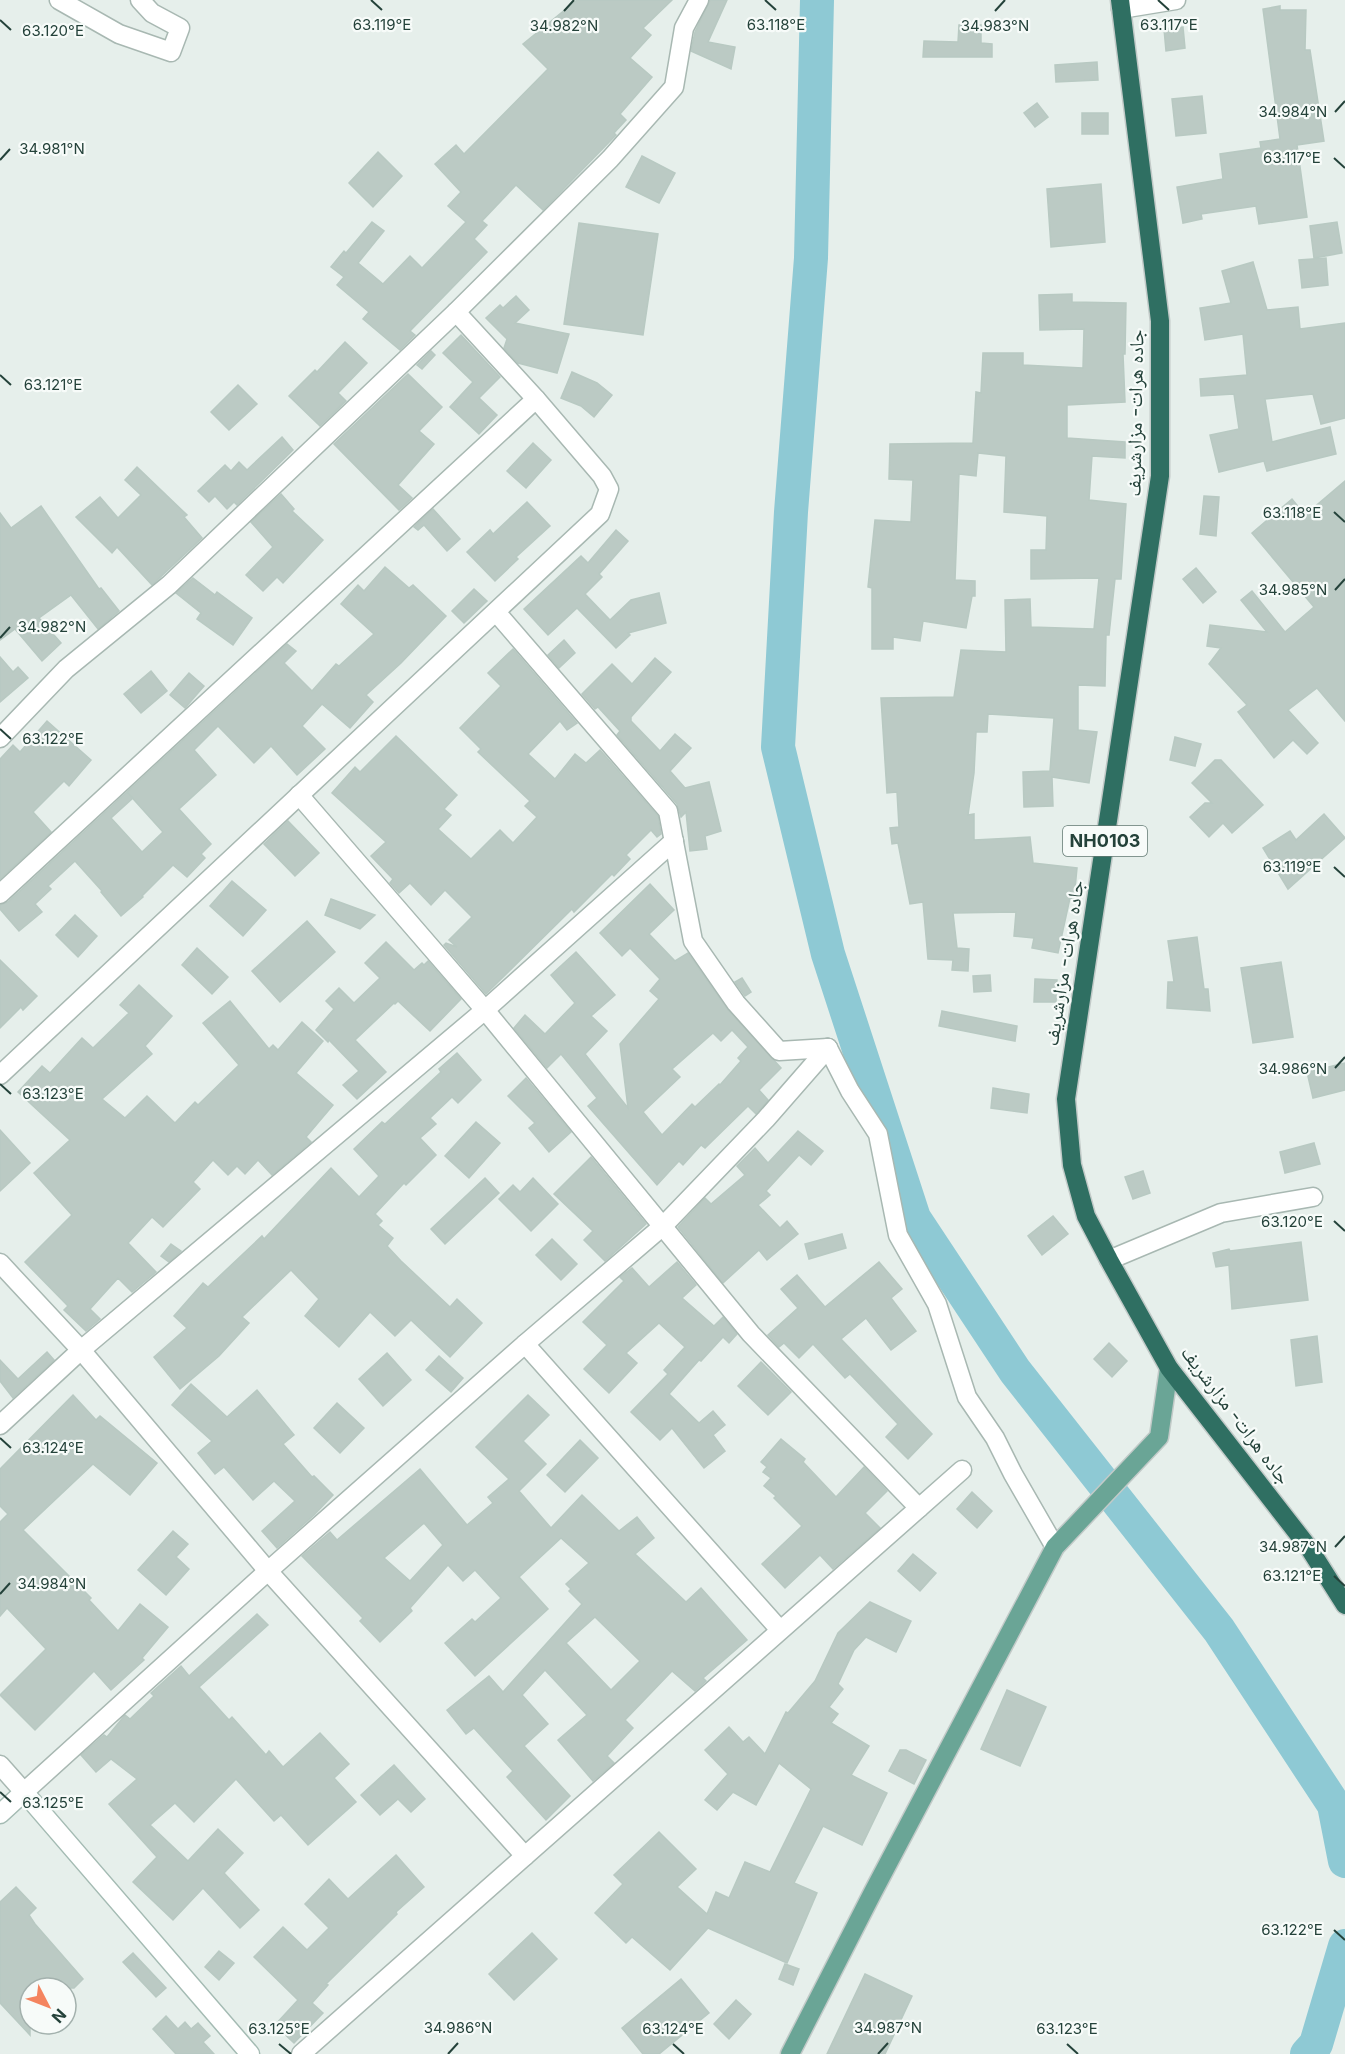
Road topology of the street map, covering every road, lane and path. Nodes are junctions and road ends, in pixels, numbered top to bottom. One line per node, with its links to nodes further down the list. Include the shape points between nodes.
1 (59, 0): 2 (street, via 119,34 171,52 180,28 152,13)
2 (140, 0)
3 (699, 0): 6 (street, via 684,28 674,87 610,159)
4 (1176, 0): 5 (street)
5 (1120, 4): 18 (highway, جاده هرات- مزارشریف / NH0103, via 1160,321 1160,476 1066,1099 1072,1165 1086,1216)
6 (456, 312): 7 (street); 9 (street, via 169,585 66,669)
7 (536, 399): 8 (street, via 609,489 600,514); 12 (street)
8 (496, 612): 10 (street); 11 (street, via 668,812)
9 (0, 738)
10 (299, 795): 13 (street); 15 (street)
11 (674, 841): 13 (street); 14 (street, via 693,940 736,1003 779,1052)
12 (0, 894)
13 (485, 1010): 17 (street); 21 (street)
14 (828, 1048): 17 (street); 26 (street, via 878,1134 898,1235 937,1304 967,1397 995,1438)
15 (0, 1075)
16 (1313, 1197): 18 (street, via 1221,1213)
17 (663, 1226): 20 (street); 25 (street, via 751,1334)
18 (1109, 1260): 22 (highway, جاده هرات- مزارشریف / NH0103)
19 (0, 1263): 21 (street)
20 (525, 1344): 27 (street); 29 (street)
21 (81, 1350): 23 (street); 27 (street)
22 (1169, 1368): 26 (main road, via 1159,1437); 28 (highway, جاده هرات- مزارشریف / NH0103, via 1309,1548)
23 (0, 1425)
24 (962, 1470): 25 (street)
25 (919, 1508): 29 (street)
26 (1055, 1547): 36 (main road)
27 (268, 1571): 31 (street); 33 (street)
28 (1345, 1605)
29 (780, 1630): 33 (street)
30 (0, 1765): 31 (street)
31 (24, 1792): 32 (street); 34 (street)
32 (0, 1814)
33 (525, 1856): 35 (street)
34 (250, 2054)
35 (301, 2054)
36 (790, 2054)

